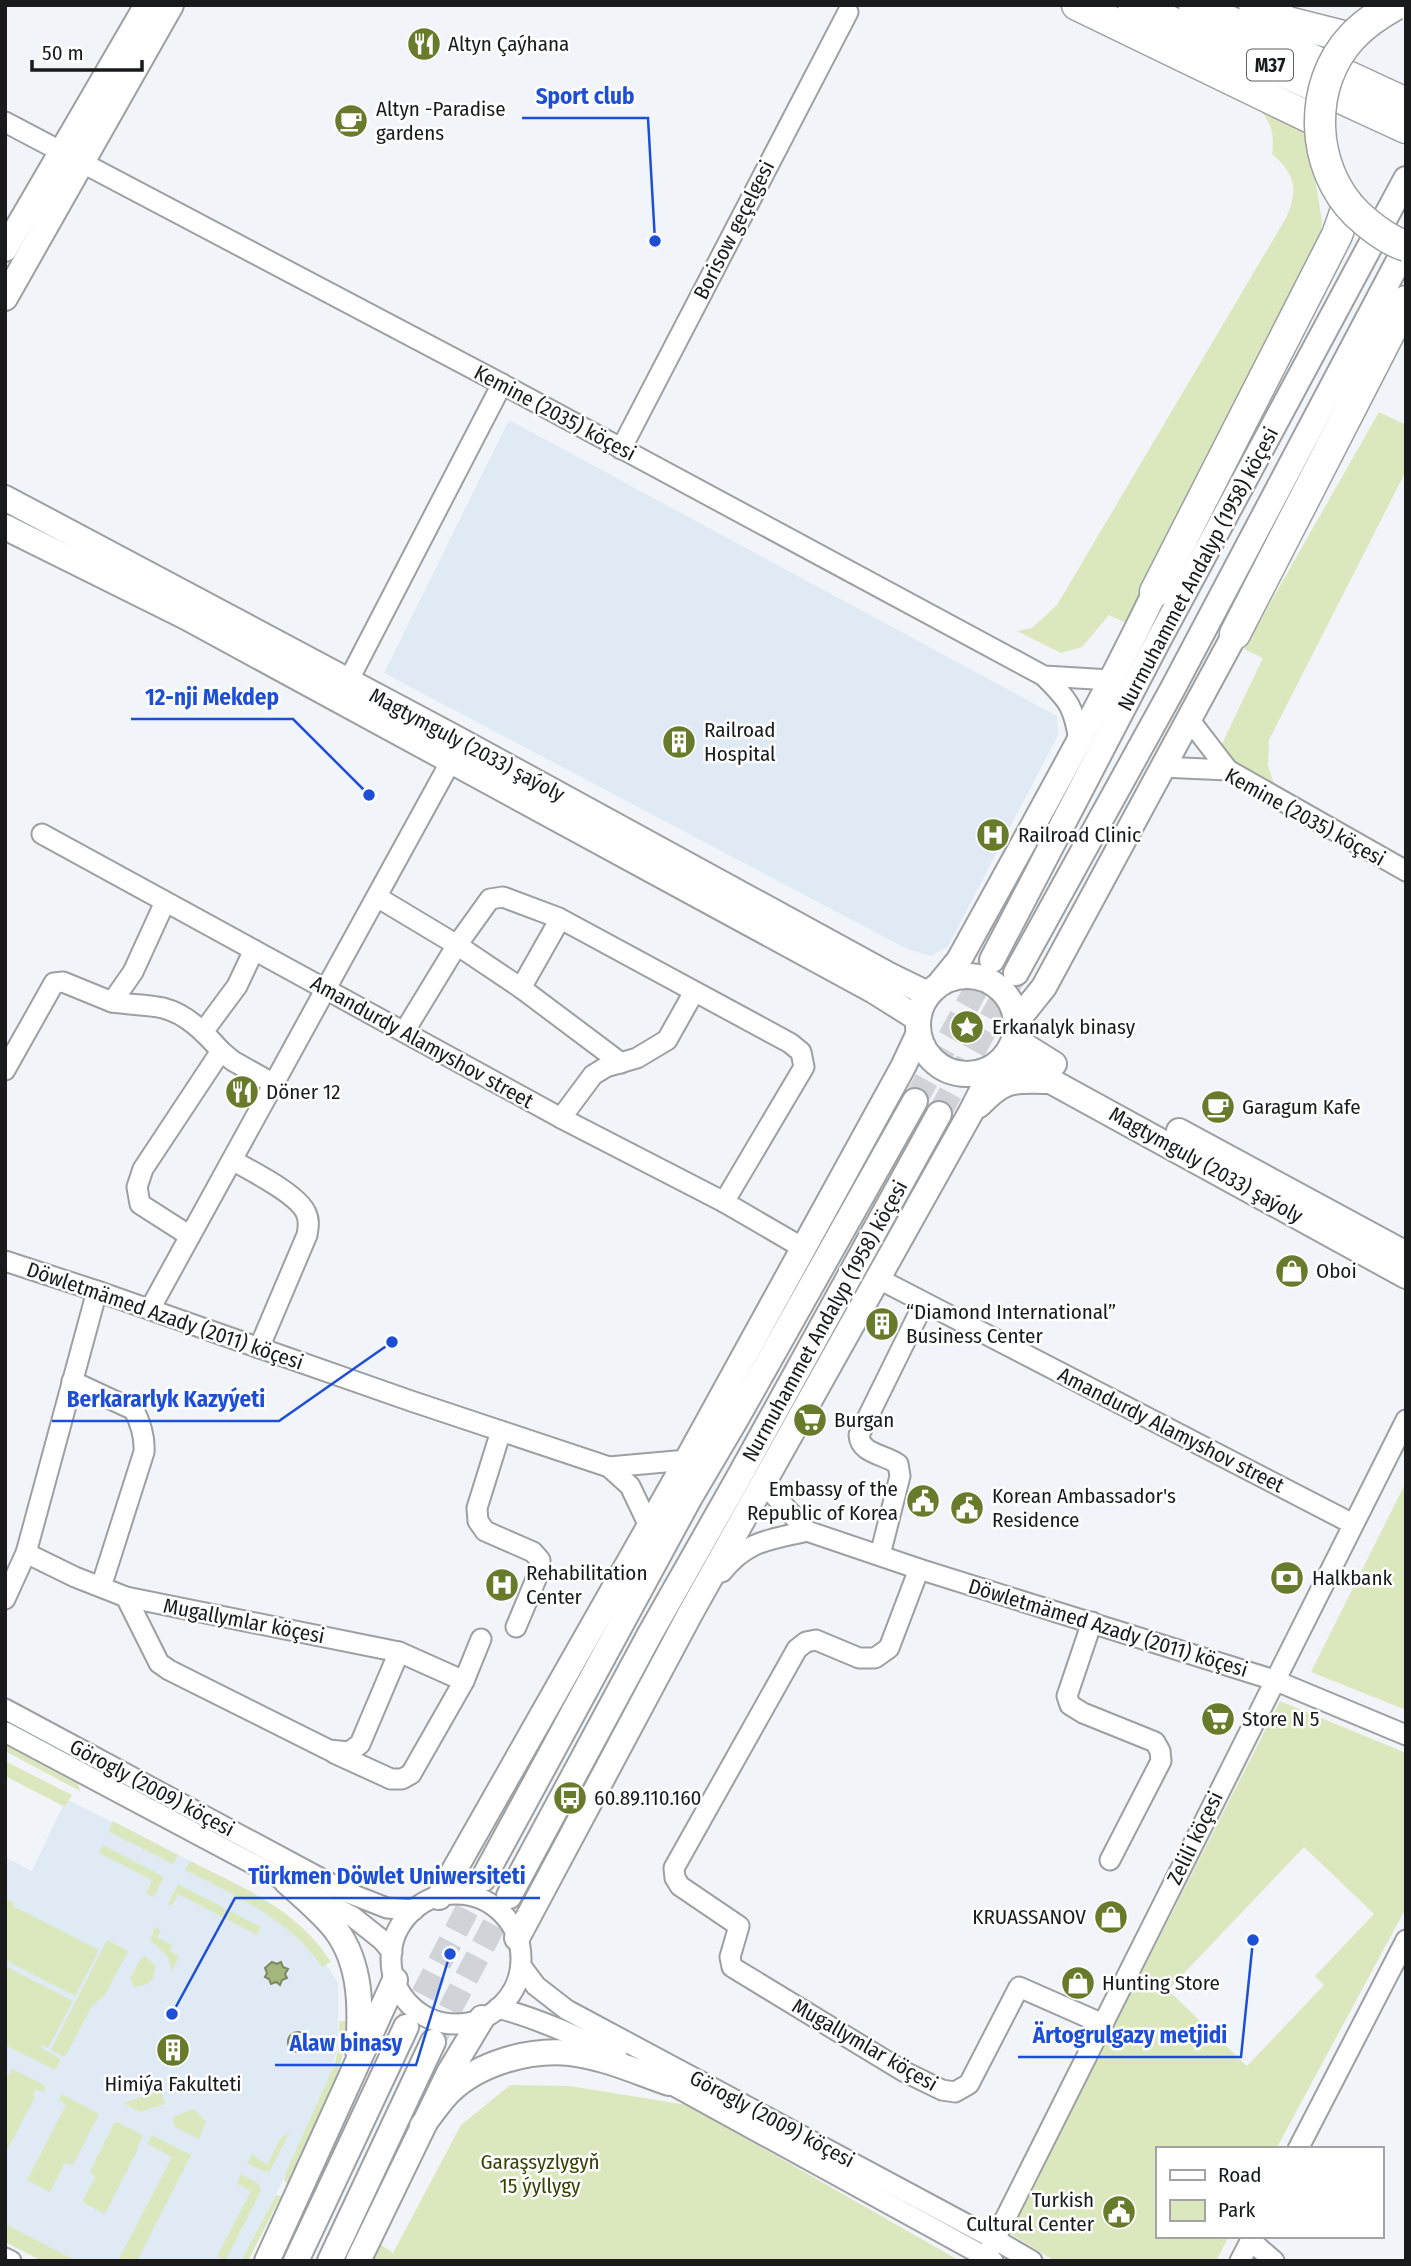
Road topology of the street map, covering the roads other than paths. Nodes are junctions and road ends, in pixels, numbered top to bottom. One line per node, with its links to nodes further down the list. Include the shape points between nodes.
1 (147, 5): 14 (main road)
2 (171, 5): 14 (main road)
3 (1077, 5): 12 (highway)
4 (1133, 5): 13 (highway, M37)
5 (1194, 5): 10 (highway, M37)
6 (1254, 5): 9 (highway, via 1288,22)
7 (1395, 5): 9 (highway, bridge)
8 (848, 12): 22 (street, Borisow geçelgesi)
9 (1351, 38): 12 (highway, bridge, via 1323,92)
10 (1406, 103)
11 (5, 122): 14 (street, Kemine (2035) köçesi)
12 (1319, 122): 16 (highway, bridge, via 1330,175)
13 (1406, 128)
14 (73, 158): 18 (main road); 19 (main road); 21 (street, Kemine (2035) köçesi)
15 (1406, 179): 27 (main road, Nurmuhammet Andalyp (1958) köçesi)
16 (1348, 204): 17 (highway, bridge, via 1372,228); 25 (highway, via 1337,235)
17 (1406, 247): 28 (main road, Nurmuhammet Andalyp (1958) köçesi)
18 (5, 249)
19 (5, 298)
20 (1406, 301): 26 (highway)
21 (502, 384): 22 (street, Kemine (2035) köçesi); 32 (street)
22 (621, 449): 30 (street, Kemine (2035) köçesi)
23 (5, 498): 32 (main road, Magtymguly (2033) şaýoly)
24 (5, 527): 32 (main road, Magtymguly (2033) şaýoly)
25 (1155, 592): 27 (main road); 29 (main road)
26 (1235, 634): 28 (main road); 31 (main road)
27 (1158, 641): 29 (main road); 46 (main road, Nurmuhammet Andalyp (1958) köçesi)
28 (1192, 651): 31 (main road); 47 (main road, Nurmuhammet Andalyp (1958) köçesi)
29 (1116, 671): 30 (street, Kemine (2035) köçesi); 34 (main road)
30 (1044, 676): 34 (street, via 1074,710)
31 (1204, 688): 33 (main road)
32 (343, 690): 35 (main road, Magtymguly (2033) şaýoly); 48 (main road, Magtymguly (2033) şaýoly)
33 (1188, 718): 36 (main road); 37 (street)
34 (1079, 741): 45 (main road)
35 (452, 761): 40 (street); 48 (main road, Magtymguly (2033) şaýoly)
36 (1161, 767): 37 (street, Kemine (2035) köçesi); 51 (main road)
37 (1228, 769): 39 (street, Kemine (2035) köçesi)
38 (42, 834): 41 (street, Amandurdy Alamyshov street)
39 (1406, 871)
40 (377, 897): 43 (street); 52 (street)
41 (165, 902): 44 (street, Amandurdy Alamyshov street); 54 (street, via 133,972)
42 (560, 919): 43 (street, via 503,897 490,899); 49 (street); 53 (street)
43 (457, 945): 49 (street); 57 (street)
44 (254, 950): 52 (street, Amandurdy Alamyshov street); 56 (street, via 237,986)
45 (959, 960): 48 (main road, via 930,975); 50 (main road)
46 (992, 960)
47 (1016, 973)
48 (882, 983): 50 (main road, Magtymguly (2033) şaýoly); 55 (main road, Magtymguly (2033) şaýoly); 62 (main road, via 903,1020)
49 (521, 988): 61 (street)
50 (934, 988): 55 (main road, via 922,1004); 58 (main road, via 957,976 974,975 1003,991 1013,1006)
51 (1044, 988): 58 (main road); 60 (main road, via 1035,1031)
52 (326, 990): 57 (street, Amandurdy Alamyshov street); 65 (street)
53 (694, 992): 61 (street, via 667,1040); 71 (street, via 790,1042 801,1052 804,1067)
54 (113, 1002): 56 (street, via 167,1009); 63 (street, via 63,982 54,983)
55 (918, 1026): 58 (main road, via 929,1055 947,1070 963,1074 979,1073); 62 (main road)
56 (203, 1032): 59 (street)
57 (404, 1032): 69 (street, Amandurdy Alamyshov street)
58 (1007, 1046): 60 (main road, Magtymguly (2033) şaýoly); 64 (main road, Magtymguly (2033) şaýoly); 67 (main road)
59 (221, 1051): 65 (street); 72 (street, via 143,1170 137,1187 141,1205)
60 (1042, 1058): 74 (main road, Magtymguly (2033) şaýoly)
61 (621, 1063): 69 (street, via 593,1075)
62 (903, 1067): 73 (main road)
63 (5, 1070)
64 (1052, 1081): 67 (main road, via 1017,1080 997,1087); 76 (main road, Magtymguly (2033) şaýoly)
65 (274, 1084): 70 (street)
66 (915, 1101): 84 (main road, Nurmuhammet Andalyp (1958) köçesi)
67 (971, 1112): 77 (main road)
68 (939, 1114): 86 (main road, Nurmuhammet Andalyp (1958) köçesi)
69 (562, 1118): 71 (street, Amandurdy Alamyshov street)
70 (232, 1160): 72 (street); 81 (street, via 295,1199 309,1223)
71 (724, 1202): 73 (street, Amandurdy Alamyshov street)
72 (190, 1237): 80 (street)
73 (803, 1248): 87 (main road)
74 (1406, 1254)
75 (5, 1261): 78 (street, Döwletmämed Azady (2011) köçesi)
76 (1406, 1276)
77 (879, 1279): 79 (street, Amandurdy Alamyshov street); 89 (main road)
78 (97, 1291): 80 (street, Döwletmämed Azady (2011) köçesi); 82 (street)
79 (924, 1303): 90 (street, Amandurdy Alamyshov street); 94 (street, via 859,1434 864,1449 898,1464 900,1476)
80 (150, 1309): 81 (street, Döwletmämed Azady (2011) köçesi)
81 (258, 1348): 85 (street, Döwletmämed Azady (2011) köçesi)
82 (72, 1381): 93 (street); 96 (street, via 134,1410 145,1440)
83 (1406, 1420): 90 (street, Zelili köçesi)
84 (735, 1421): 87 (main road); 99 (main road, Nurmuhammet Andalyp (1958) köçesi)
85 (501, 1431): 88 (street, Döwletmämed Azady (2011) köçesi); 102 (street, via 477,1508 485,1531 533,1552 540,1560)
86 (763, 1433): 89 (main road); 103 (main road, Nurmuhammet Andalyp (1958) köçesi)
87 (687, 1460): 88 (street, Döwletmämed Azady (2011) köçesi); 91 (main road)
88 (609, 1467): 91 (street, via 630,1486)
89 (764, 1484): 92 (street, Döwletmämed Azady (2011) köçesi); 100 (main road)
90 (1353, 1524): 106 (street, Zelili köçesi)
91 (649, 1526): 99 (main road); 116 (main road)
92 (807, 1531): 94 (street, Döwletmämed Azady (2011) köçesi); 100 (street, via 758,1543 735,1555)
93 (26, 1553): 96 (street, Mugallymlar köçesi); 98 (street)
94 (880, 1555): 95 (street, Döwletmämed Azady (2011) köçesi)
95 (919, 1569): 101 (street, Döwletmämed Azady (2011) köçesi); 124 (street, Mugallymlar köçesi, via 890,1648 875,1658 859,1658 816,1640 797,1649 674,1868 675,1878 739,1926 730,1957 732,1967 942,2090 955,2092 969,2084 1019,1987)
96 (102, 1587): 97 (street, Mugallymlar köçesi)
97 (126, 1597): 105 (street, Mugallymlar köçesi); 111 (street, via 159,1663)
98 (5, 1599)
99 (629, 1609): 113 (main road, Nurmuhammet Andalyp (1958) köçesi)
100 (690, 1614): 103 (main road); 118 (main road)
101 (1092, 1622): 106 (street, Döwletmämed Azady (2011) köçesi); 112 (street, via 1067,1696 1070,1705 1156,1742 1161,1761)
102 (516, 1627)
103 (650, 1634): 115 (main road, Nurmuhammet Andalyp (1958) köçesi)
104 (481, 1639): 107 (street)
105 (399, 1652): 107 (street, Mugallymlar köçesi); 111 (street, via 360,1744 349,1752)
106 (1274, 1680): 110 (street, Döwletmämed Azady (2011) köçesi); 124 (street, Zelili köçesi)
107 (464, 1681): 111 (street, via 411,1774 402,1779 391,1779)
108 (5, 1709): 117 (street, Görogly (2009) köçesi, via 346,1892 387,1908)
109 (5, 1732): 114 (street, Görogly (2009) köçesi)
110 (1406, 1735)
111 (329, 1750)
112 (1110, 1860)
113 (483, 1879)
114 (286, 1881): 120 (street, Görogly (2009) köçesi, via 353,1917); 127 (main road, via 335,1930 352,1963 359,2018)
115 (509, 1896)
116 (439, 1897): 117 (street); 118 (street, via 459,1894 486,1902 508,1921)
117 (414, 1910): 120 (street, via 397,1933)
118 (517, 1938): 121 (street)
119 (1406, 1940): 130 (street)
120 (391, 1952): 122 (street)
121 (520, 1966): 123 (street, via 511,1994); 132 (street, Görogly (2009) köçesi, via 536,1986 567,2010)
122 (395, 1980): 123 (street, via 404,1997 425,2016 453,2024); 127 (main road)
123 (490, 2013): 128 (street, Görogly (2009) köçesi, via 520,2014); 129 (main road, via 449,2073)
124 (1104, 2024): 132 (street, Zelili köçesi)
125 (407, 2027): 137 (main road)
126 (433, 2042): 138 (main road)
127 (351, 2078): 136 (main road)
128 (669, 2083): 129 (main road, via 570,2053 534,2054 499,2062 473,2075 449,2091); 134 (street, Görogly (2009) köçesi)
129 (422, 2126): 139 (main road)
130 (1299, 2147)
131 (1251, 2238): 141 (street); 142 (street)
132 (996, 2239): 134 (street, Zelili köçesi); 140 (street, Görogly (2009) köçesi)
133 (5, 2258): 135 (street)
134 (990, 2259)
135 (11, 2261)
136 (267, 2261)
137 (296, 2261)
138 (330, 2261)
139 (358, 2261)
140 (1032, 2261)
141 (1240, 2261)
142 (1274, 2261)

